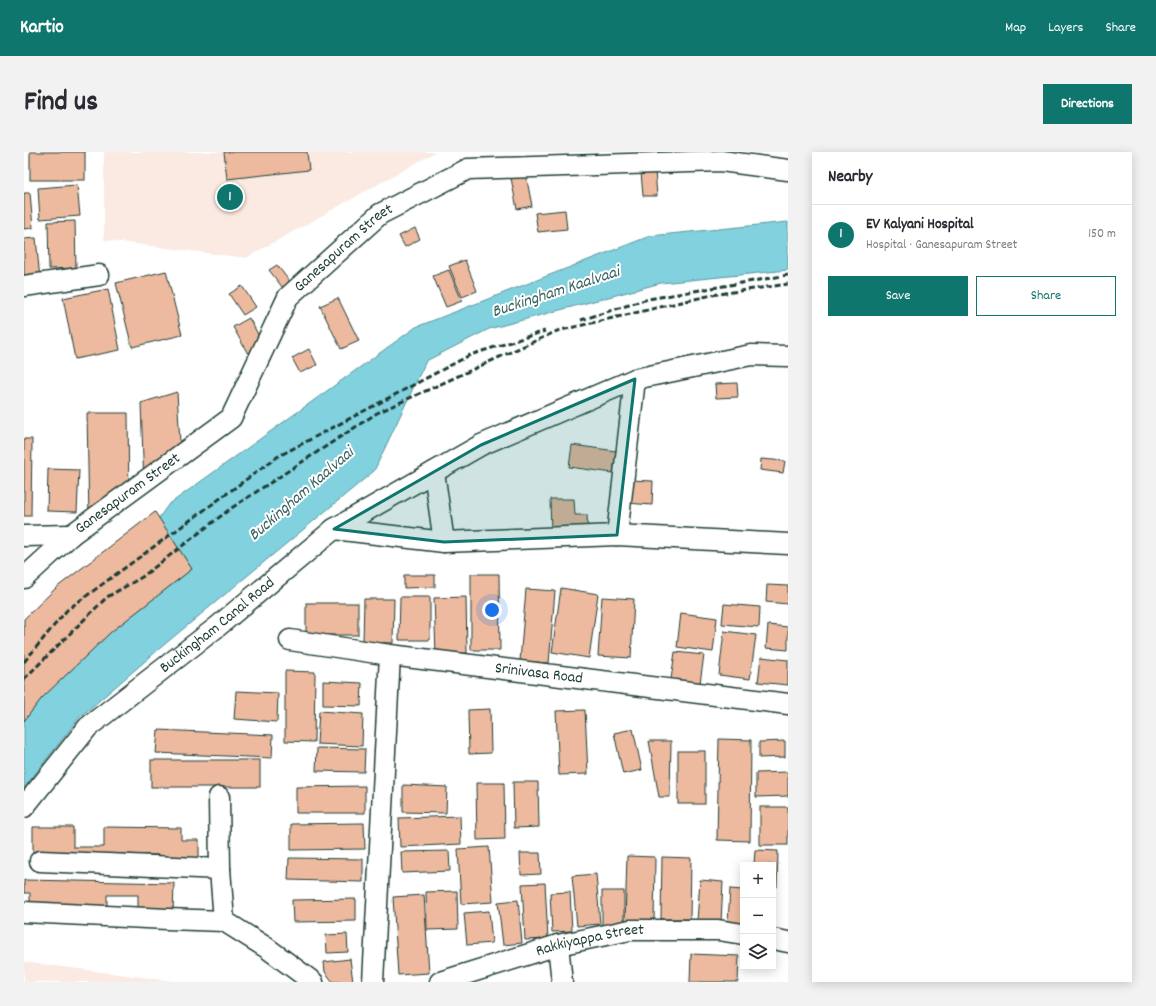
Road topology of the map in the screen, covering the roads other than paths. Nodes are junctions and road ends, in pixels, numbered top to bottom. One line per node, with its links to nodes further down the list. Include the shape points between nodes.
1 (515, 160): 2 (street, Ganesapuram Street, via 721,161); 10 (street, Ganesapuram Street, via 468,169 380,214 288,297 231,418)
2 (788, 170)
3 (99, 275): 4 (street)
4 (24, 286)
5 (788, 356): 6 (street, Buckingham Canal Road, via 752,355)
6 (635, 379): 7 (street, Buckingham Canal Road, via 481,445); 11 (street)
7 (434, 472): 8 (street, Buckingham Canal Road); 12 (street)
8 (334, 529): 12 (street); 19 (street, Buckingham Canal Road, via 217,627 88,727)
9 (24, 536): 10 (street)
10 (72, 536): 14 (street, Ganesapuram Street)
11 (617, 536): 12 (street); 13 (street)
12 (444, 542)
13 (788, 544)
14 (24, 578)
15 (290, 640): 16 (street, Srinivasa Road)
16 (390, 655): 17 (street, Srinivasa Road); 29 (street)
17 (788, 704)
18 (219, 797): 21 (street)
19 (24, 806)
20 (40, 861): 21 (street)
21 (220, 869): 23 (street)
22 (24, 912): 23 (street)
23 (224, 921): 28 (street, via 267,948)
24 (740, 934): 27 (street, Rakkiyappa Street, via 718,930 630,930)
25 (776, 940): 26 (street)
26 (788, 942)
27 (558, 946): 30 (street, Rakkiyappa Street); 31 (street)
28 (313, 982)
29 (373, 982)
30 (440, 982)
31 (562, 982)

